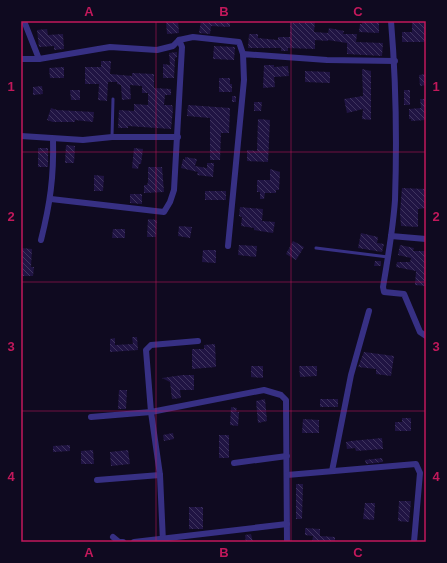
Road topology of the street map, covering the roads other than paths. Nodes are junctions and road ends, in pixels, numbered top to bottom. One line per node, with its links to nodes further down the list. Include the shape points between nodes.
1 (24, 21): 6 (street)
2 (391, 21): 7 (street)
3 (179, 40): 4 (street, via 193,37 238,42); 6 (street, via 173,46 157,50 110,47); 11 (street, via 182,47)
4 (243, 54): 7 (street, via 327,60); 17 (street, via 244,80)
5 (21, 59): 6 (street)
6 (39, 59)
7 (395, 61): 14 (street, via 397,148)
8 (113, 99): 10 (lane)
9 (21, 136): 12 (street)
10 (112, 137): 11 (street); 12 (street, via 83,140)
11 (178, 137): 13 (street, via 174,190 164,212)
12 (53, 139): 13 (street)
13 (51, 199): 16 (street)
14 (391, 236): 15 (street); 19 (street)
15 (426, 239)
16 (41, 240)
17 (228, 246)
18 (316, 248): 19 (lane)
19 (388, 257): 21 (street, via 384,292 404,294 420,332)
20 (369, 311): 27 (street, via 352,375)
21 (426, 336)
22 (198, 341): 23 (street, via 151,345 146,350)
23 (151, 412): 24 (street); 25 (street, via 264,390 281,395 286,400); 28 (street)
24 (91, 417)
25 (287, 456): 26 (street); 29 (street)
26 (234, 463)
27 (332, 471): 29 (street); 37 (street, via 416,464 420,473)
28 (160, 475): 30 (street); 33 (street)
29 (287, 475): 31 (street)
30 (97, 480)
31 (288, 524): 33 (street); 36 (street)
32 (113, 537): 34 (street)
33 (163, 541): 35 (street)
34 (123, 542)
35 (134, 542)
36 (287, 542)
37 (414, 542)

